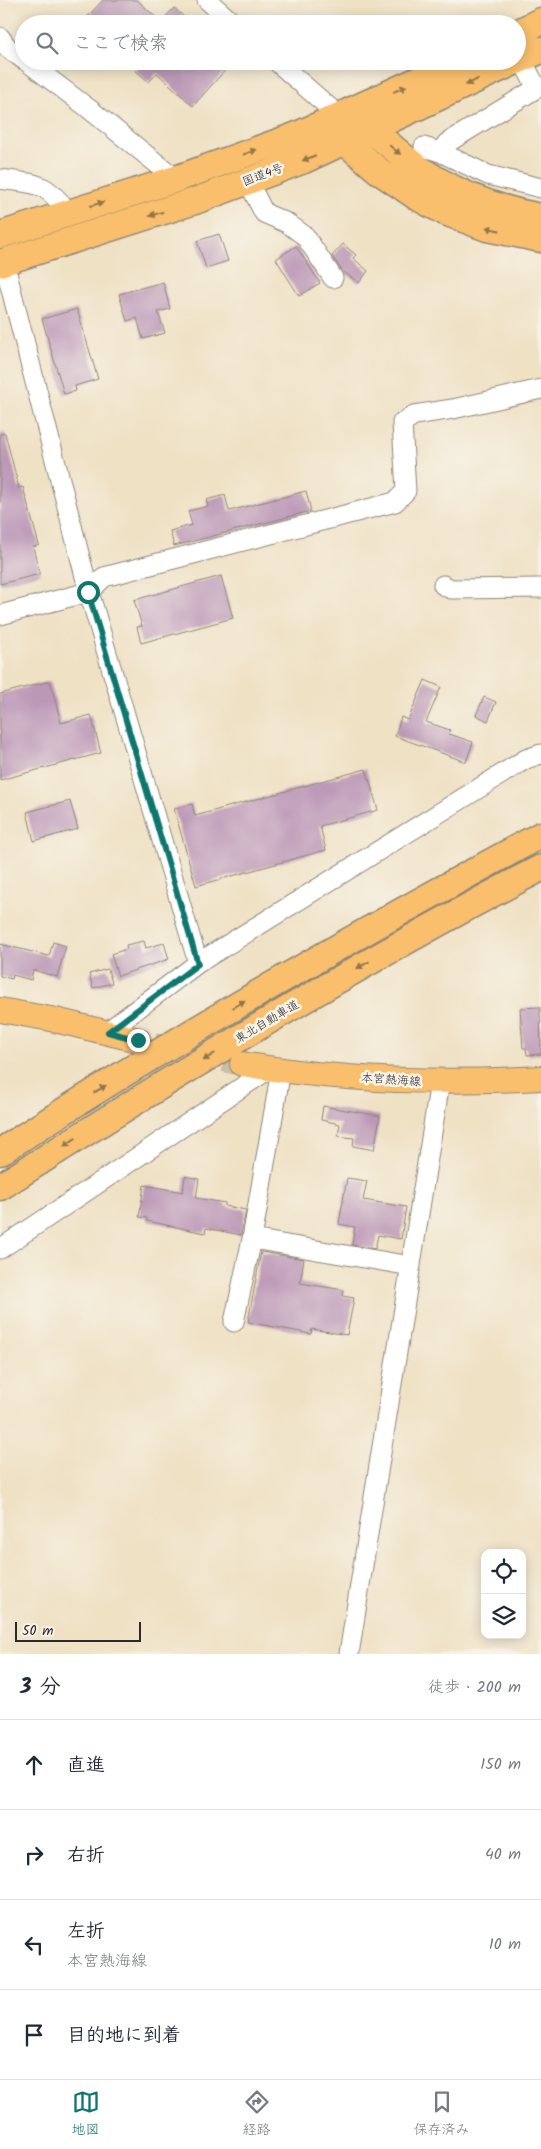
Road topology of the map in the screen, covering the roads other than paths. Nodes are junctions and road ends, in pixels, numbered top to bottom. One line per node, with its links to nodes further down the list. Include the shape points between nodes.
1 (207, 0): 2 (street)
2 (224, 15)
3 (541, 20): 4 (highway)
4 (526, 28)
5 (0, 37): 6 (street)
6 (15, 53)
7 (526, 63): 18 (street, via 537,88 432,149 488,175)
8 (38, 70): 16 (street)
9 (286, 70): 12 (street)
10 (440, 70): 12 (highway, 国道4号, one-way to 10)
11 (498, 70): 13 (highway, 国道4号, one-way to 13)
12 (339, 116): 13 (highway); 14 (highway); 16 (highway, 国道4号, one-way to 12, via 295,136)
13 (371, 129): 14 (highway, 国道4号); 20 (highway, one-way to 20, via 401,156 456,190 489,204)
14 (346, 142): 17 (highway, 国道4号, one-way to 17); 22 (highway, one-way to 14, via 487,228 445,212 379,171)
15 (0, 179): 19 (street, via 35,184 52,191)
16 (176, 179): 19 (highway, 国道4号, one-way to 16)
17 (248, 181): 23 (highway, 国道4号, one-way to 23); 24 (street, via 264,213 287,223 305,236)
18 (541, 188)
19 (69, 213): 21 (highway, 国道4号)
20 (541, 217)
21 (0, 234)
22 (541, 238)
23 (2, 263): 28 (street)
24 (334, 278)
25 (541, 389): 28 (street, via 414,415 402,423 406,491 395,502 104,577)
26 (443, 585): 27 (street, via 452,589)
27 (541, 588)
28 (88, 592): 29 (street); 37 (street)
29 (0, 615)
30 (541, 754): 37 (street, via 518,764)
31 (541, 819): 35 (highway)
32 (541, 834): 35 (highway)
33 (541, 868): 36 (highway, 東北自動車道)
34 (541, 881): 36 (highway)
35 (390, 917): 45 (highway, one-way to 35, via 216,1018)
36 (406, 942): 46 (highway, 東北自動車道, one-way to 46, via 234,1042)
37 (198, 964): 39 (street)
38 (0, 1010): 39 (main road)
39 (108, 1032): 40 (main road)
40 (138, 1040)
41 (242, 1064): 42 (main road, 本宮熱海線)
42 (275, 1069): 44 (main road, 本宮熱海線, via 385,1081); 47 (street); 48 (street)
43 (541, 1078): 44 (main road, 本宮熱海線)
44 (440, 1082): 49 (street)
45 (0, 1152)
46 (0, 1188)
47 (252, 1239): 49 (street); 50 (street)
48 (0, 1249)
49 (411, 1266): 51 (street)
50 (234, 1322)
51 (350, 1654)

